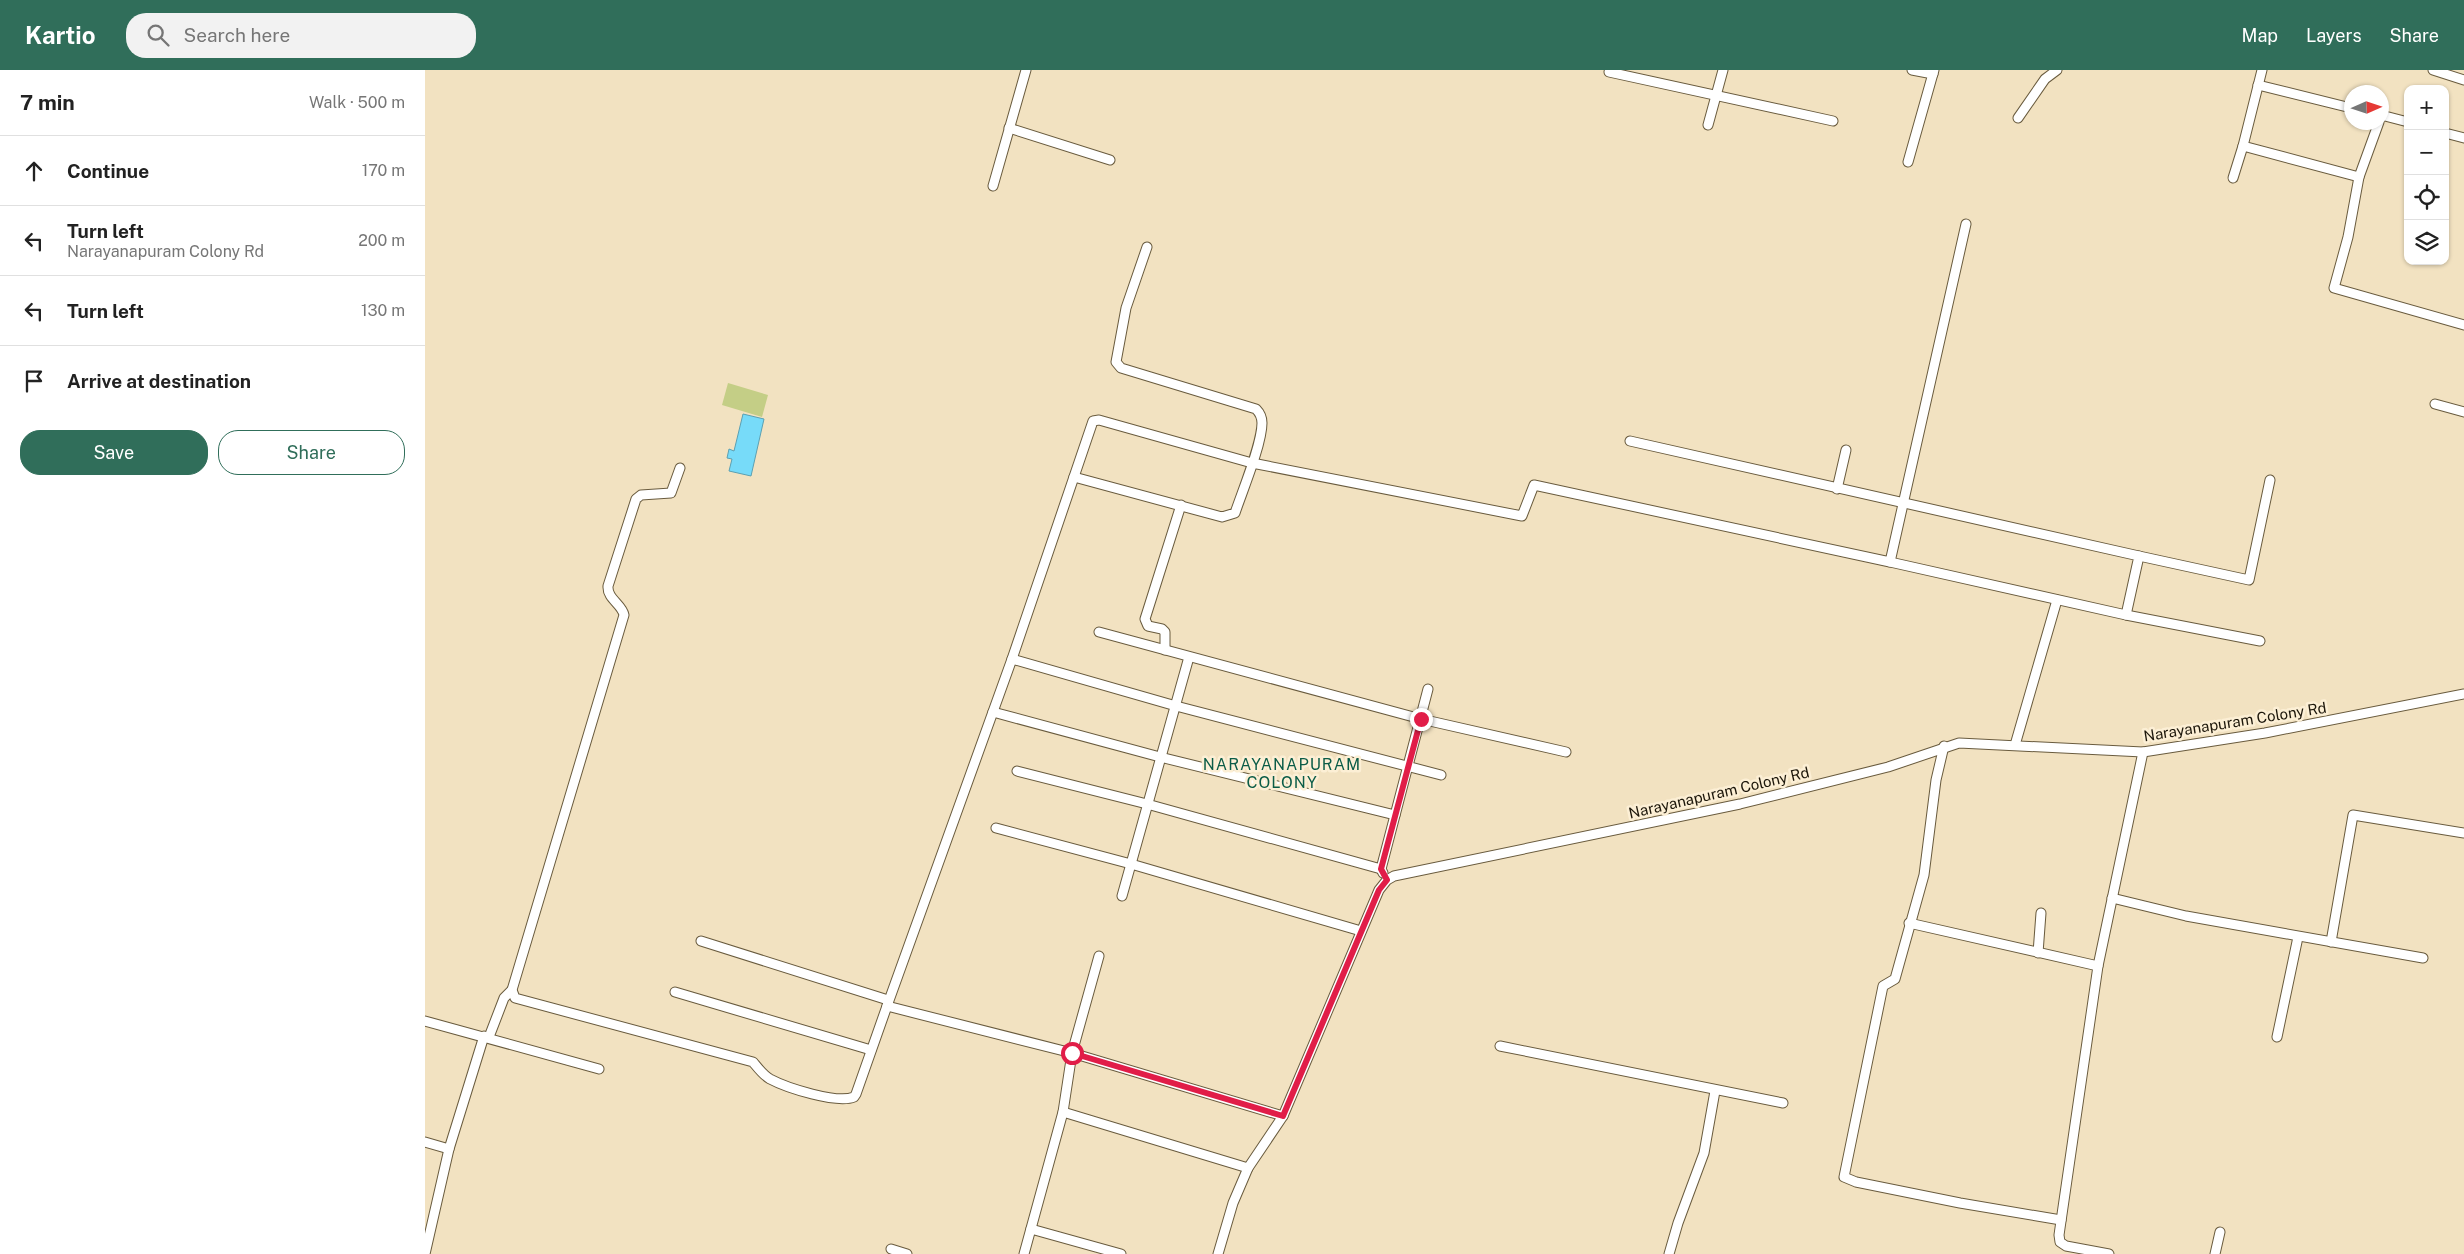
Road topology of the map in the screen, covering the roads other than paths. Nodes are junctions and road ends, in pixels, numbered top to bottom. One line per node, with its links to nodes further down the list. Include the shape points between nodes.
1 (1026, 70): 18 (street)
2 (1723, 70): 11 (street)
3 (1912, 70): 8 (street)
4 (2057, 70): 14 (street, via 2045,79)
5 (2262, 70): 10 (street)
6 (2433, 70): 9 (street)
7 (1609, 72): 11 (street)
8 (1934, 72): 24 (street)
9 (2464, 80)
10 (2258, 85): 12 (street); 22 (street)
11 (1716, 95): 15 (street); 17 (street)
12 (2344, 106)
13 (2389, 117): 16 (street)
14 (2018, 118)
15 (1833, 121)
16 (2404, 121)
17 (1708, 125)
18 (1009, 128): 23 (street); 27 (street)
19 (2376, 130): 25 (street)
20 (2449, 134): 21 (street)
21 (2464, 138)
22 (2243, 146): 25 (street); 26 (street)
23 (1111, 160)
24 (1907, 162)
25 (2359, 176): 30 (street, via 2348,237 2334,288)
26 (2233, 178)
27 (993, 186)
28 (1967, 224): 40 (street)
29 (1147, 247): 35 (street, via 1126,308 1115,362 1121,368 1256,409 1262,426)
30 (2464, 325)
31 (2435, 404): 32 (street)
32 (2464, 412)
33 (1630, 441): 39 (street)
34 (1846, 450): 39 (street)
35 (1252, 463): 37 (street, via 1097,420 1092,422); 41 (street, via 1235,513 1223,517); 43 (street, via 1522,516 1534,485)
36 (680, 468): 83 (street, via 671,493 641,495 636,499 613,569 608,591 625,615)
37 (1074, 477): 41 (street); 50 (street)
38 (2270, 480): 42 (street, via 2249,580)
39 (1837, 489): 40 (street)
40 (1902, 504): 42 (street); 43 (street)
41 (1181, 505): 48 (street, via 1145,619 1148,626 1165,632)
42 (2139, 556): 45 (street)
43 (1890, 562): 44 (street)
44 (2057, 600): 45 (street); 56 (street)
45 (2127, 615): 47 (street)
46 (1099, 632): 48 (street)
47 (2260, 641)
48 (1165, 650): 49 (street)
49 (1189, 657): 53 (street); 55 (street)
50 (1012, 660): 53 (street); 54 (street)
51 (1428, 689): 55 (street)
52 (2464, 694): 59 (street, Narayanapuram Colony Rd, via 2265,733)
53 (1176, 706): 60 (street); 61 (street)
54 (993, 712): 60 (street); 85 (street)
55 (1421, 719): 58 (street); 61 (street)
56 (2015, 745): 57 (street, Narayanapuram Colony Rd, via 1959,743); 59 (street, Narayanapuram Colony Rd)
57 (1943, 746): 70 (street, Narayanapuram Colony Rd, via 1888,766 1740,804); 74 (street, via 1924,875)
58 (1566, 752)
59 (2143, 752): 72 (street)
60 (1160, 757): 64 (street); 65 (street)
61 (1409, 767): 63 (street); 65 (street)
62 (1017, 771): 64 (street)
63 (1441, 776)
64 (1147, 804): 68 (street); 69 (street)
65 (1395, 815): 69 (street)
66 (997, 828): 68 (street)
67 (2464, 833): 78 (street, via 2353,814)
68 (1131, 864): 71 (street); 75 (street)
69 (1381, 869): 70 (street)
70 (1387, 880): 75 (street)
71 (1121, 896)
72 (2112, 898): 76 (street); 82 (street)
73 (2041, 913): 79 (street)
74 (1909, 923): 79 (street); 100 (street, via 1895,979 1883,986 1845,1179)
75 (1361, 930): 96 (street)
76 (2298, 937): 78 (street); 88 (street)
77 (701, 941): 85 (street)
78 (2331, 942): 81 (street)
79 (2039, 953): 82 (street)
80 (1099, 956): 91 (street)
81 (2423, 958)
82 (2098, 966): 100 (street)
83 (512, 990): 87 (street, via 504,998); 90 (street, via 515,998 753,1062 770,1079 835,1099 854,1098)
84 (675, 992): 90 (street)
85 (887, 1003): 90 (street); 91 (street)
86 (425, 1020): 87 (street)
87 (487, 1037): 92 (street); 98 (street)
88 (2277, 1038)
89 (1500, 1046): 93 (street)
90 (871, 1050)
91 (1072, 1053): 95 (street); 96 (street)
92 (599, 1068)
93 (1715, 1091): 94 (street); 109 (street, via 1704,1153)
94 (1783, 1102)
95 (1063, 1112): 99 (street); 101 (street)
96 (1283, 1116): 99 (street)
97 (425, 1142): 98 (street)
98 (449, 1149): 104 (street)
99 (1248, 1168): 108 (street, via 1233,1203)
100 (2061, 1220): 110 (street, via 2059,1238 2063,1245)
101 (1031, 1229): 106 (street); 107 (street)
102 (2220, 1232): 111 (street)
103 (891, 1249): 105 (street)
104 (425, 1254)
105 (907, 1254)
106 (1024, 1254)
107 (1121, 1254)
108 (1218, 1254)
109 (1669, 1254)
110 (2109, 1254)
111 (2215, 1254)

